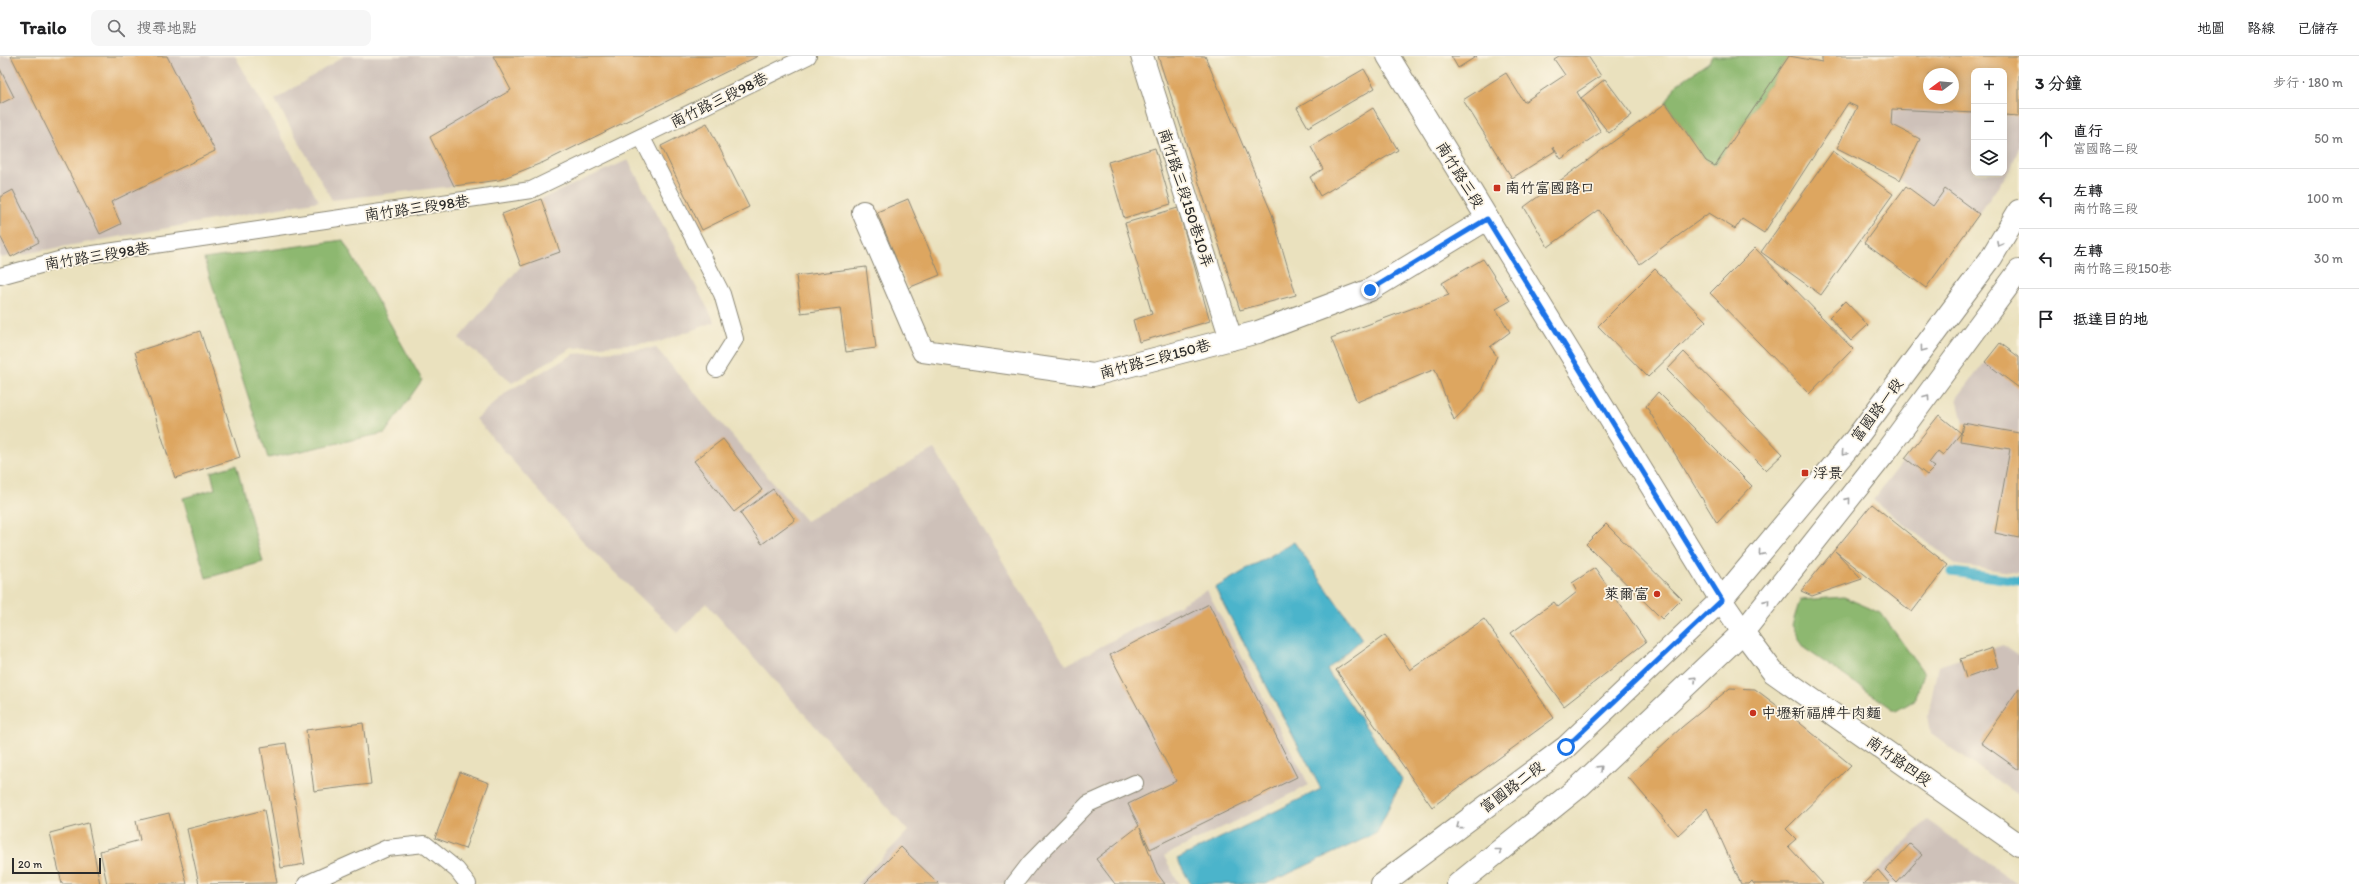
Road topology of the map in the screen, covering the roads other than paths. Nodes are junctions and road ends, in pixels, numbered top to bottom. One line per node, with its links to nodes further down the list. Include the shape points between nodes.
1 (808, 56): 4 (lane, 南竹路三段98巷)
2 (1142, 56): 10 (street, 南竹路三段150巷10弄)
3 (1388, 56): 7 (street, 南竹路三段)
4 (642, 138): 9 (lane, 南竹路三段98巷, via 531,190 66,258); 11 (lane, via 722,294 735,339)
5 (2019, 211): 12 (street, 富國路一段, one-way to 12, via 1991,258 1854,441)
6 (863, 212): 10 (street, 南竹路三段150巷, via 923,351 1092,375)
7 (1487, 219): 10 (street, 南竹路三段150巷, via 1370,290 1258,332); 12 (street, 南竹路三段)
8 (2019, 271): 13 (street, one-way to 8, via 1884,454)
9 (0, 276)
10 (1231, 339)
11 (716, 369)
12 (1722, 600): 13 (street, 南竹路四段); 19 (street, 富國路二段, one-way to 19, via 1566,747)
13 (1742, 632): 15 (street, 南竹路四段, via 1773,672); 20 (street, one-way to 13, via 1580,786)
14 (1135, 783): 18 (lane, via 1088,804 1031,862)
15 (2019, 845)
16 (306, 884): 17 (lane, via 387,848 425,844 458,870)
17 (468, 884)
18 (1014, 884)
19 (1382, 884)
20 (1458, 884)

